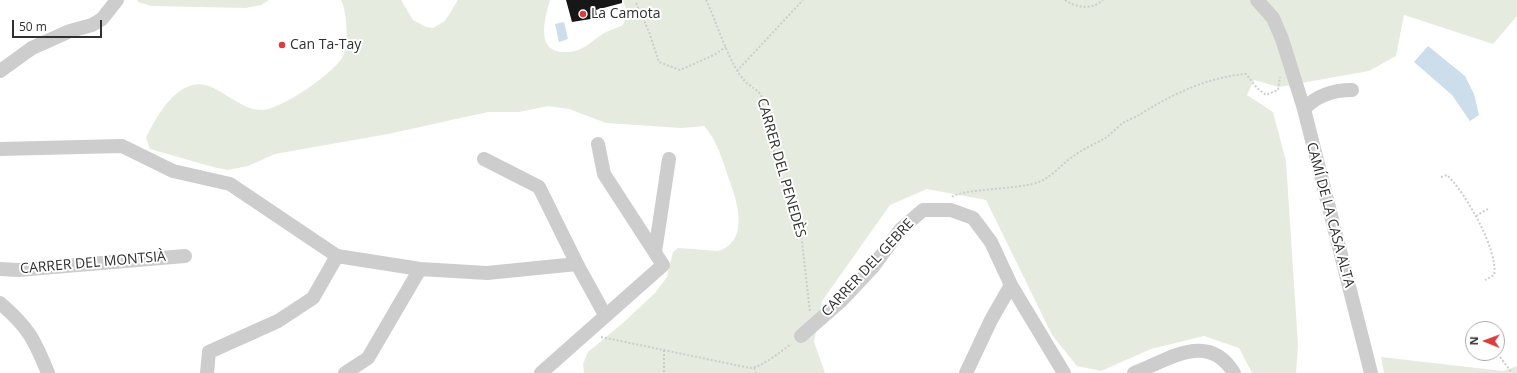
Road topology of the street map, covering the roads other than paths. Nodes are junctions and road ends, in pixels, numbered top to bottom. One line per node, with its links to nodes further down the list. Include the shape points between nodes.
1 (117, 0): 3 (street, via 102,19 32,48)
2 (1257, 0): 5 (street, CAMÍ DE LA CASA ALTA, via 1273,18)
3 (0, 71)
4 (1352, 90): 5 (street, via 1339,90 1318,97)
5 (1304, 109): 28 (street, CAMÍ DE LA CASA ALTA)
6 (598, 144): 10 (street, via 604,174)
7 (0, 149): 12 (street, via 122,146 173,171 230,184)
8 (484, 159): 13 (street, via 539,187)
9 (669, 159): 10 (street)
10 (655, 252): 18 (street, via 663,265)
11 (185, 256): 14 (street, CARRER DEL MONTSIÀ, via 18,270)
12 (337, 256): 15 (street); 21 (street, via 313,298 278,321 210,352)
13 (577, 264): 15 (street, via 486,273); 18 (street)
14 (0, 269)
15 (420, 269): 22 (street, via 368,358)
16 (1011, 285): 19 (street, CARRER DEL GEBRE, via 991,242 973,218 951,210 923,210 901,229 872,268 842,300); 24 (street); 25 (street, CARRER DEL GEBRE)
17 (0, 303): 20 (street, via 33,337)
18 (605, 315): 23 (street)
19 (806, 332)
20 (48, 373)
21 (207, 373)
22 (345, 373)
23 (541, 373)
24 (966, 373)
25 (1064, 373)
26 (1134, 373): 27 (street, via 1184,352 1203,349 1228,362)
27 (1234, 373)
28 (1371, 373)

